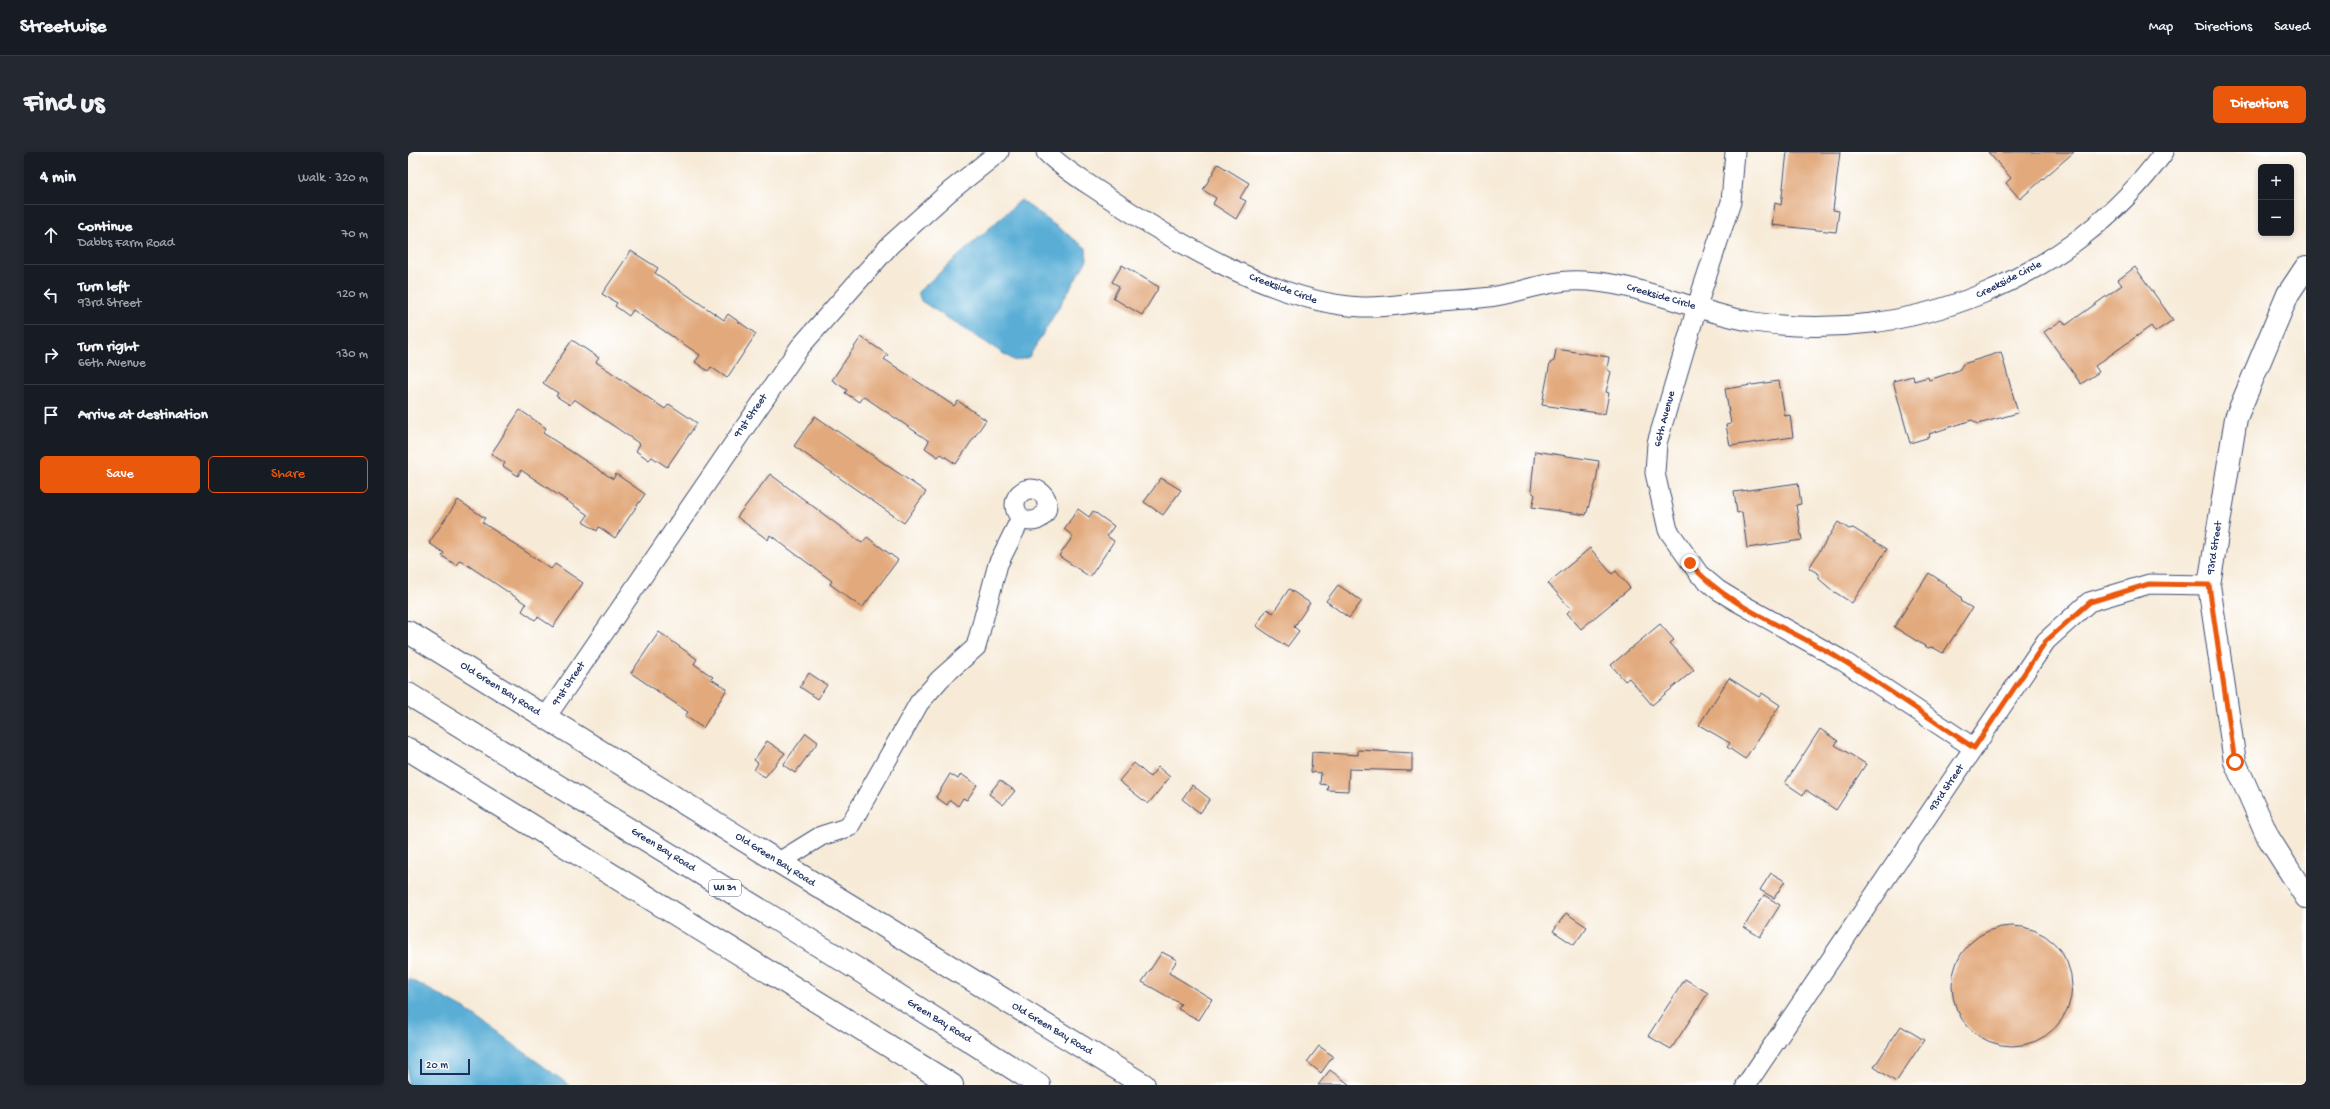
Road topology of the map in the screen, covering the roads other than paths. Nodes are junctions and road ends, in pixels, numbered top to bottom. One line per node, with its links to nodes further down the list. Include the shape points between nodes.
1 (999, 152): 11 (street, 91st Street, via 949,192 890,245 800,347)
2 (1046, 152): 6 (street, Creekside Circle, via 1142,220 1244,275 1321,302 1364,307 1493,297 1568,281 1626,287)
3 (1735, 152): 6 (street, 66th Avenue, via 1731,202)
4 (2164, 152): 6 (street, Creekside Circle, via 2143,180 2103,220 2043,263 1979,296 1910,317 1852,326 1821,327 1751,322)
5 (2306, 267): 8 (street, 93rd Street, via 2288,294 2236,418)
6 (1698, 308): 12 (street, 66th Avenue, via 1661,429 1655,458 1660,502 1668,530 1699,574 1718,590 1840,659)
7 (1021, 518): 14 (street, via 998,564 976,647 940,679 919,703 848,827 821,836)
8 (2209, 585): 12 (street, 93rd Street, via 2149,584 2090,602 2046,641); 15 (street, via 2235,762 2268,836)
9 (408, 632): 11 (street, Old Green Bay Road)
10 (408, 694): 17 (street, Green Bay Road / WI 31, via 856,969)
11 (546, 717): 14 (street, Old Green Bay Road)
12 (1974, 748): 19 (street, 93rd Street)
13 (408, 749): 16 (street)
14 (779, 862): 18 (street, Old Green Bay Road)
15 (2306, 897)
16 (952, 1085)
17 (1039, 1085)
18 (1144, 1085)
19 (1746, 1085)

